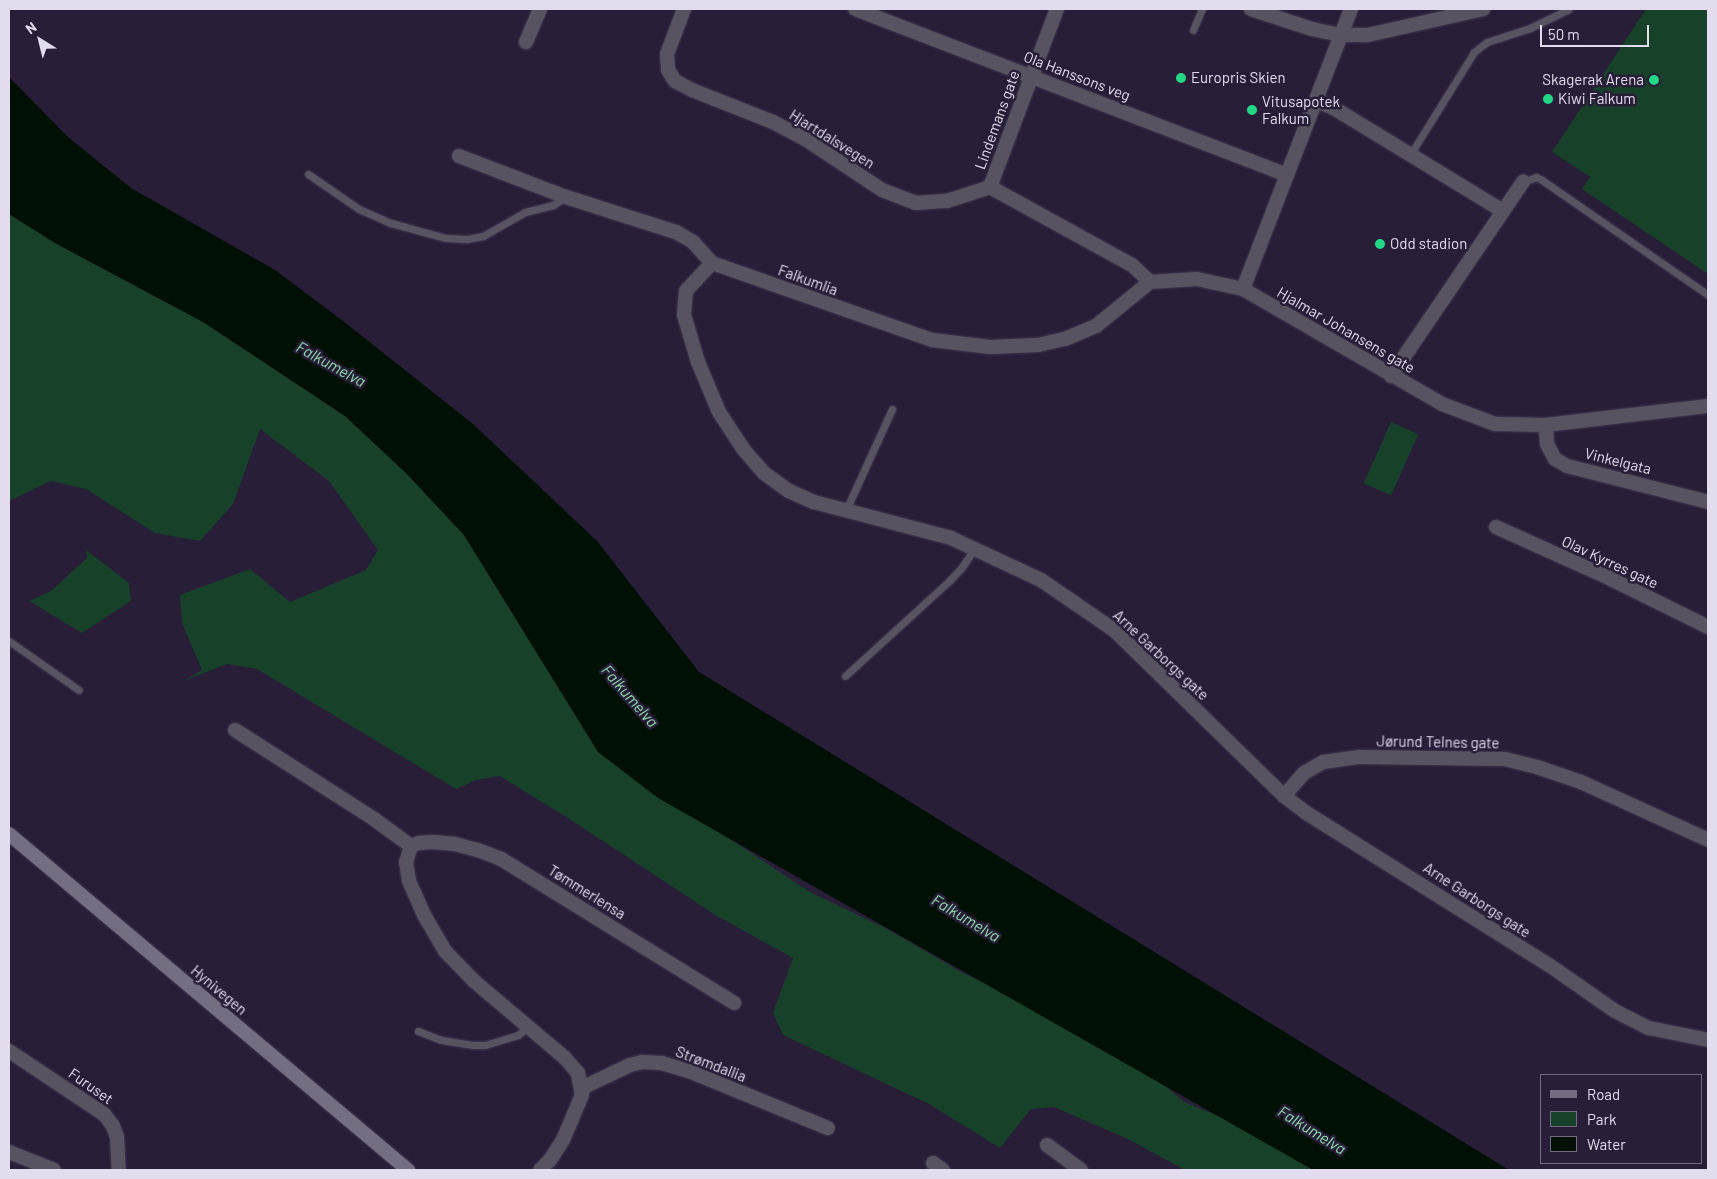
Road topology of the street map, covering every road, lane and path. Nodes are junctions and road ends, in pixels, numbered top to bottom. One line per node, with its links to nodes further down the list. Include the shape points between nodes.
1 (540, 9): 12 (street)
2 (684, 9): 20 (street, Hjartdalsvegen, via 667,54 668,70 675,81 773,122 805,139 882,190 916,203 947,201)
3 (855, 9): 13 (street, Ola Hanssons veg)
4 (1057, 9): 13 (street, Lindemans gate)
5 (1202, 9): 10 (lane)
6 (1251, 9): 11 (street)
7 (1351, 9): 11 (street)
8 (1483, 9): 11 (street, via 1368,35)
9 (1569, 9): 15 (lane, via 1530,28 1488,42 1474,52)
10 (1193, 30)
11 (1341, 35): 14 (street)
12 (526, 42)
13 (1031, 76): 18 (street, Ola Hanssons veg); 20 (street, Lindemans gate)
14 (1316, 101): 15 (street, via 1332,107); 18 (street)
15 (1410, 155): 22 (street)
16 (459, 156): 21 (street, Falkumlia)
17 (308, 174): 21 (lane, via 358,209 397,225 446,238 483,236 525,212 553,205)
18 (1287, 175): 25 (street)
19 (1523, 182): 22 (street); 26 (lane, via 1536,177 1542,180)
20 (990, 188): 24 (street, via 1132,265)
21 (566, 197): 23 (street, Falkumlia, via 676,232 693,242)
22 (1503, 211): 27 (street)
23 (712, 263): 24 (street, Falkumlia, via 901,331 949,344 991,347 1038,345 1066,339 1096,326); 32 (street, Arne Garborgs gate, via 686,291 683,305 698,362 719,412 764,473 789,491 814,502)
24 (1150, 282): 25 (street, Hjalmar Johansens gate, via 1198,279)
25 (1243, 289): 27 (street, Hjalmar Johansens gate)
26 (1708, 295)
27 (1391, 376): 30 (street, Hjalmar Johansens gate, via 1469,416 1495,424)
28 (1708, 406): 30 (street, Hjalmar Johansens gate)
29 (892, 408): 32 (lane)
30 (1546, 424): 31 (street, Vinkelgata, via 1547,444 1555,459 1567,466)
31 (1708, 502)
32 (846, 510): 34 (street, Arne Garborgs gate, via 952,538)
33 (1496, 527): 35 (street, Olav Kyrres gate)
34 (975, 548): 37 (lane, via 950,580); 40 (street, Arne Garborgs gate, via 1041,580 1114,630)
35 (1707, 623)
36 (9, 641): 38 (lane)
37 (845, 676)
38 (79, 690)
39 (235, 730): 43 (street)
40 (1284, 796): 42 (street, Jørund Telnes gate, via 1304,773 1323,762 1360,757 1505,759 1582,782); 47 (street, Arne Garborgs gate, via 1615,1011 1649,1028)
41 (9, 834): 55 (main road, Hynivegen)
42 (1708, 840)
43 (411, 846): 44 (street, Tømmerlensa, via 433,842 455,844 495,856); 45 (street, via 406,862 409,882 445,951 474,981)
44 (734, 1003)
45 (528, 1027): 46 (lane, via 518,1035 485,1045 441,1040); 49 (street, via 573,1066)
46 (418, 1032)
47 (1708, 1040)
48 (9, 1051): 54 (street, Furuset, via 104,1114 116,1137)
49 (582, 1091): 50 (street, Strømdallia, via 630,1065 662,1063); 56 (street, via 563,1140)
50 (828, 1128)
51 (1047, 1146): 57 (street)
52 (9, 1152): 53 (street)
53 (54, 1170)
54 (119, 1170)
55 (408, 1170)
56 (540, 1170)
57 (1081, 1170)

